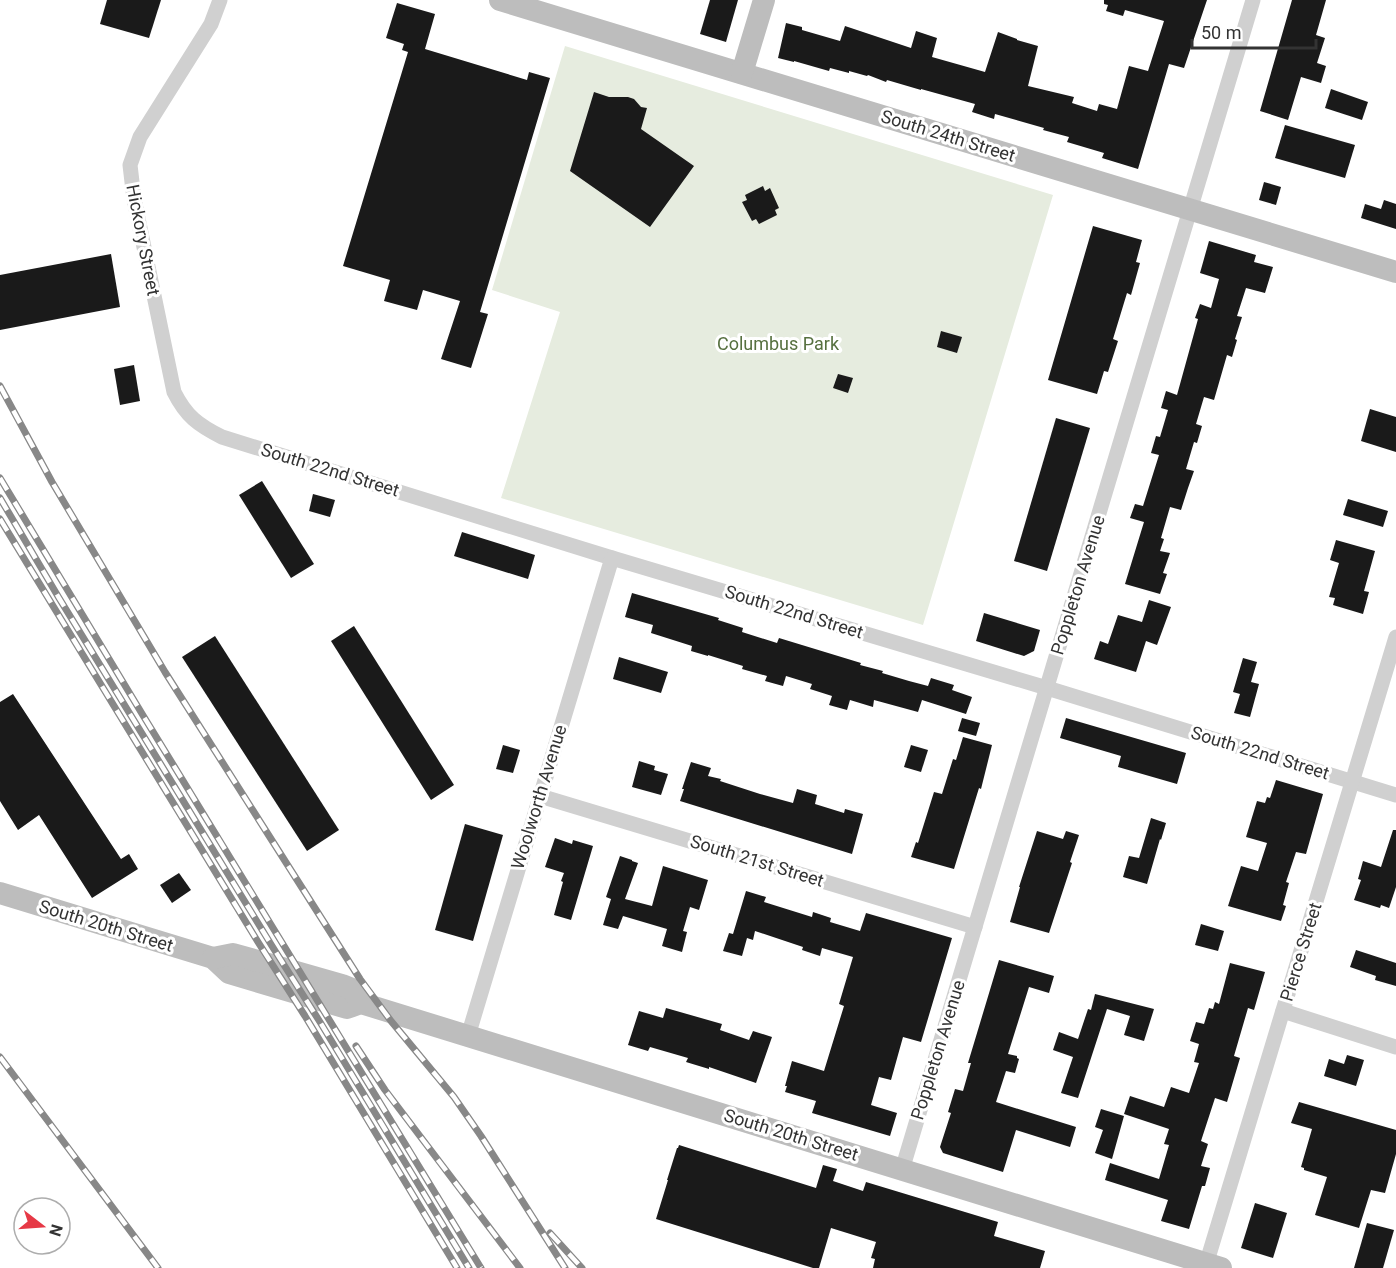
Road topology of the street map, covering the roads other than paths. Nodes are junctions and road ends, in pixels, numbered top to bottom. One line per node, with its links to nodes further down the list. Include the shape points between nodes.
1 (220, 0): 8 (street, Hickory Street, via 211,24 140,137 130,165 170,377 180,404)
2 (500, 0): 5 (street, South 24th Street)
3 (764, 0): 5 (street)
4 (1253, 0): 6 (street, Poppleton Avenue)
5 (742, 73): 6 (street, South 24th Street)
6 (1191, 209): 7 (street, South 24th Street); 11 (street, Poppleton Avenue)
7 (1396, 272)
8 (196, 422): 9 (street, South 22nd Street, via 222,437)
9 (612, 558): 11 (street, South 22nd Street); 14 (street, Woolworth Avenue)
10 (1396, 637): 12 (street, Pierce Street)
11 (1047, 688): 12 (street, South 22nd Street); 16 (street, Poppleton Avenue)
12 (1353, 782): 13 (street, South 22nd Street); 17 (street, Pierce Street)
13 (1396, 795)
14 (540, 796): 16 (street, South 21st Street); 18 (street, Woolworth Avenue)
15 (0, 893): 18 (street, South 20th Street, via 213,958 233,954 342,985 352,989 361,1003)
16 (975, 927): 20 (street, Poppleton Avenue)
17 (1283, 1011): 19 (street); 21 (street, Pierce Street)
18 (468, 1036): 20 (street, South 20th Street)
19 (1396, 1047)
20 (902, 1170): 21 (street, South 20th Street)
21 (1211, 1267)

